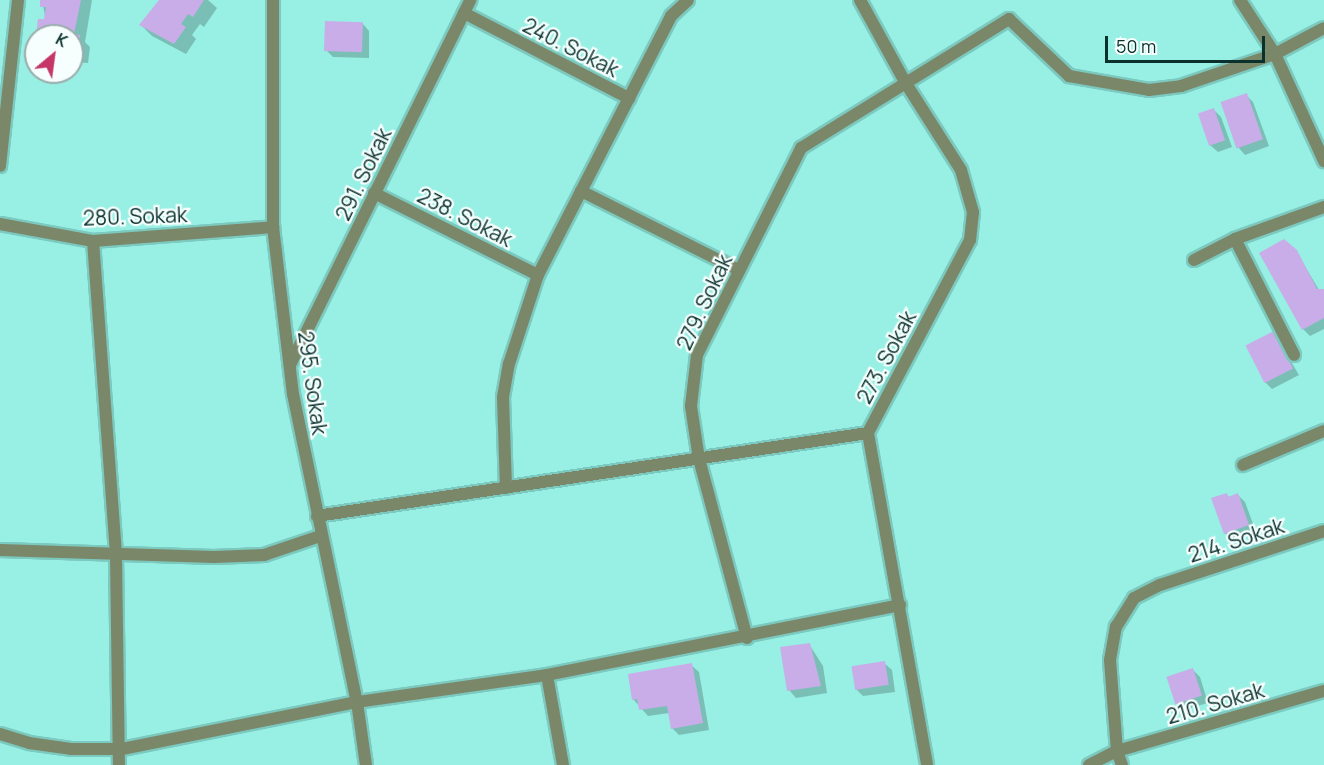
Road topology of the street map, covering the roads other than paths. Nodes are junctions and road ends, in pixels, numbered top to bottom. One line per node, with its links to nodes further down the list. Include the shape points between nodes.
1 (18, 0): 13 (street)
2 (273, 0): 18 (street, 295. Sokak)
3 (470, 0): 7 (street, 291. Sokak)
4 (688, 0): 11 (street, via 671,16)
5 (860, 0): 10 (street, 273. Sokak)
6 (1240, 0): 9 (street)
7 (464, 13): 11 (street, 240. Sokak); 15 (street, 291. Sokak)
8 (1324, 28): 9 (street)
9 (1275, 54): 10 (street, 279. Sokak, via 1181,86 1149,90 1117,87 1069,76 1009,19); 12 (street)
10 (905, 82): 22 (street, 279. Sokak, via 801,148); 27 (street, 273. Sokak, via 961,170 973,212 970,240)
11 (628, 98): 14 (street)
12 (1324, 160)
13 (0, 166)
14 (581, 191): 22 (street); 23 (street)
15 (374, 194): 23 (street, 238. Sokak); 25 (street, 291. Sokak)
16 (1324, 207): 19 (street)
17 (0, 224): 20 (street, 280. Sokak)
18 (273, 227): 20 (street, 280. Sokak); 25 (street, 295. Sokak)
19 (1235, 239): 21 (street); 24 (street)
20 (93, 241): 35 (street)
21 (1194, 260)
22 (740, 270): 28 (street, 279. Sokak, via 697,356 691,406)
23 (538, 275): 30 (street, via 502,397)
24 (1294, 355)
25 (290, 364): 31 (street, 295. Sokak)
26 (1324, 432): 29 (street)
27 (868, 433): 28 (street); 36 (street, 273. Sokak)
28 (699, 459): 30 (street); 37 (street, 279. Sokak)
29 (1243, 465)
30 (506, 488): 31 (street)
31 (316, 516): 33 (street, 295. Sokak)
32 (1324, 531): 43 (street, 214. Sokak, via 1160,585 1134,598 1116,627 1110,660)
33 (320, 536): 35 (street, via 264,555); 40 (street, 295. Sokak)
34 (0, 550): 35 (street)
35 (116, 556): 42 (street)
36 (900, 605): 37 (street); 47 (street, 273. Sokak)
37 (747, 638): 38 (street)
38 (547, 675): 40 (street); 46 (street)
39 (1324, 691): 43 (street, 210. Sokak)
40 (357, 702): 42 (street); 45 (street, 295. Sokak)
41 (0, 734): 42 (street, via 29,744 71,750)
42 (122, 749): 44 (street)
43 (1117, 751): 48 (street, 210. Sokak); 49 (street, 214. Sokak)
44 (119, 765)
45 (366, 765)
46 (563, 765)
47 (927, 765)
48 (1089, 765)
49 (1122, 765)

